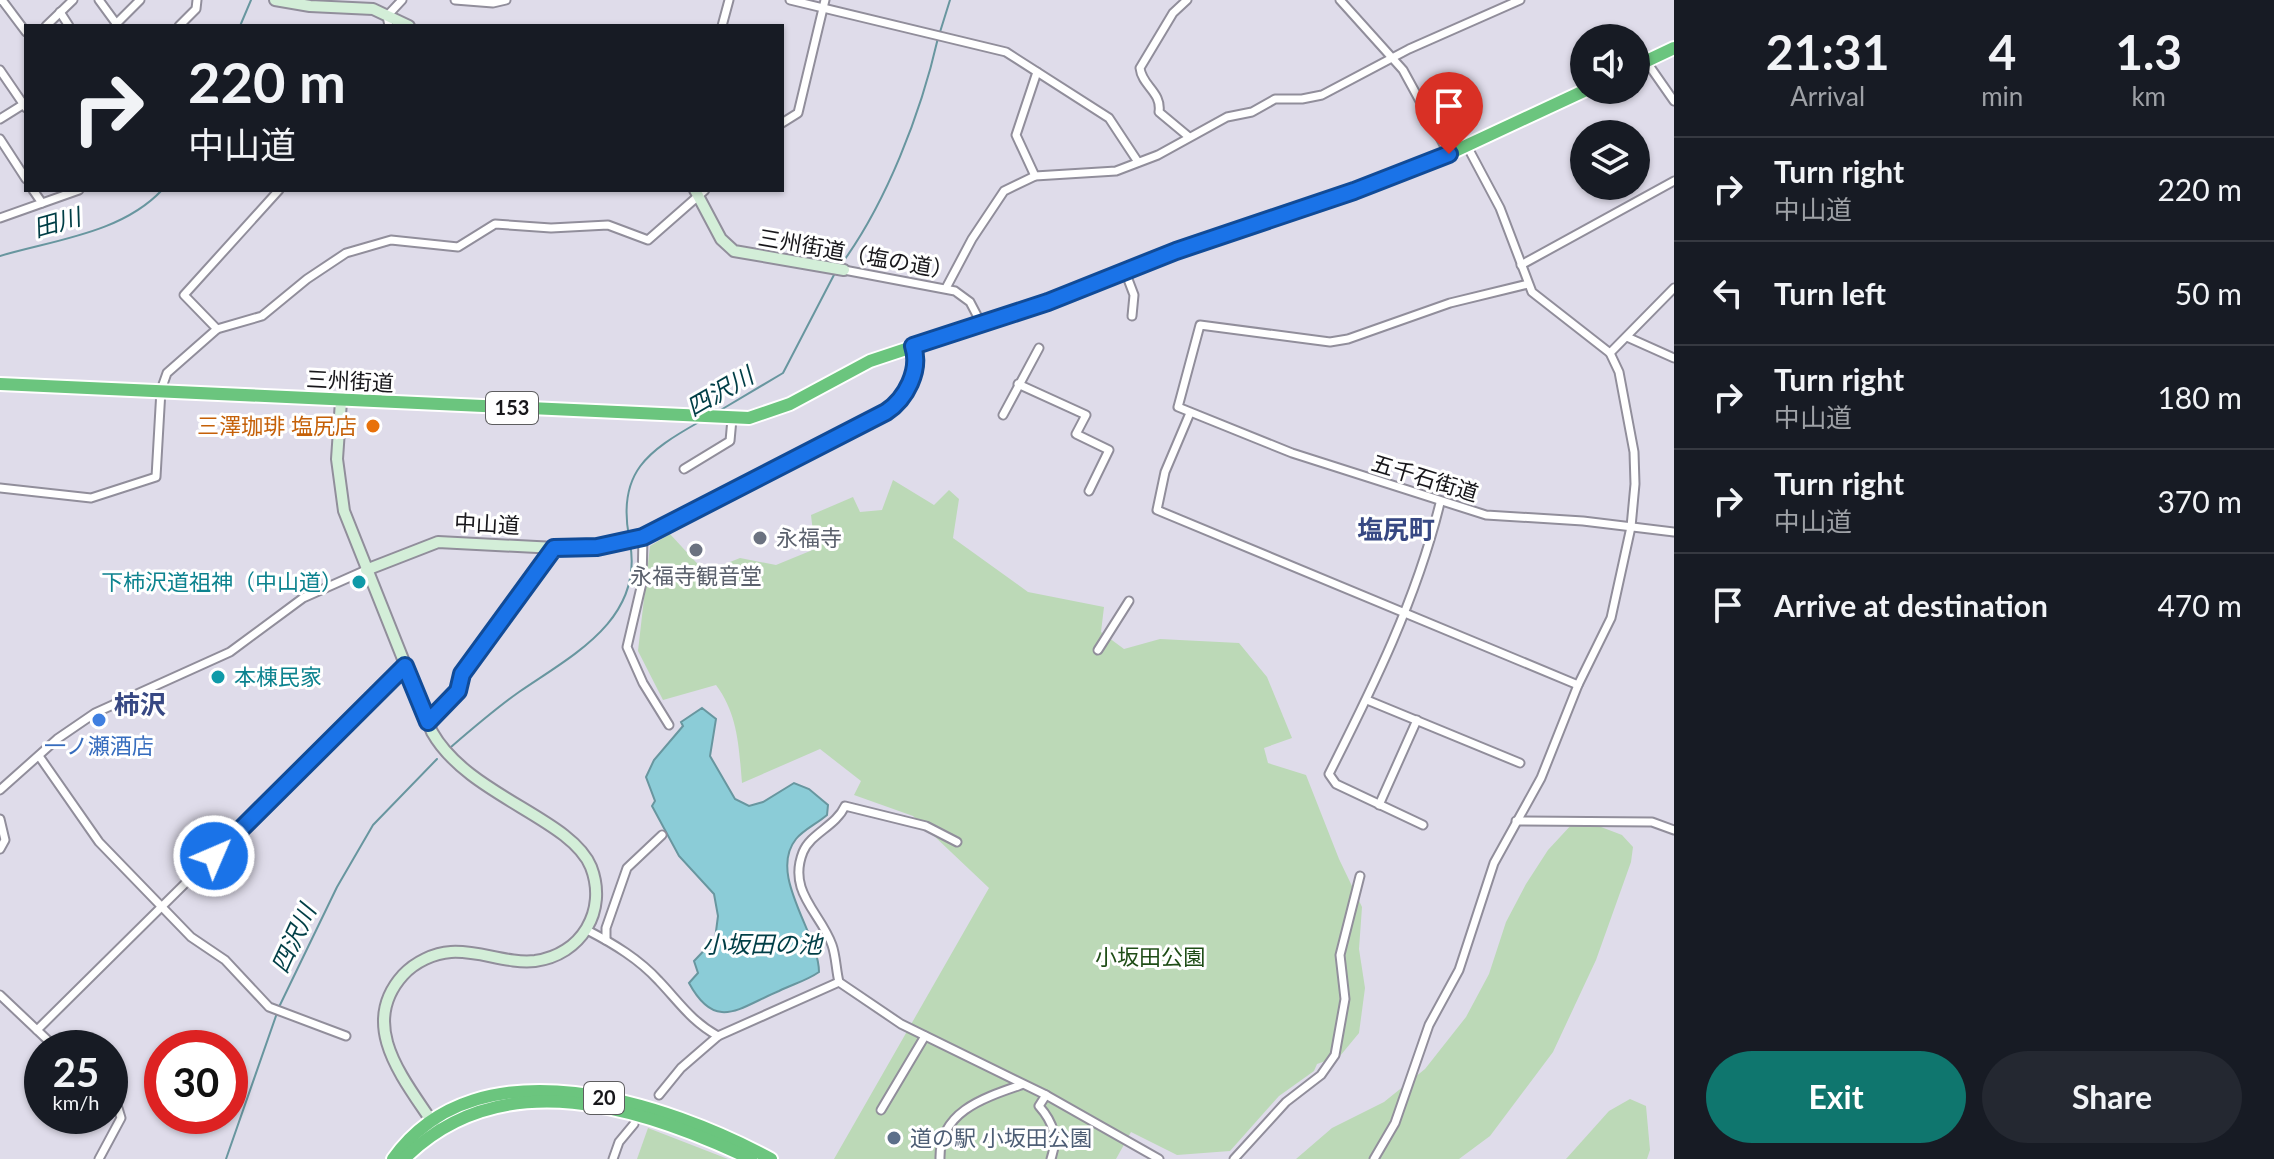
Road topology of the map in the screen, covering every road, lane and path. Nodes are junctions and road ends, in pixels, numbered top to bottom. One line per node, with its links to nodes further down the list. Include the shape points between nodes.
1 (2, 0): 24 (street)
2 (73, 0): 16 (street)
3 (99, 0): 20 (street)
4 (140, 0): 21 (street)
5 (197, 0): 22 (street, via 196,9)
6 (275, 0): 17 (street, via 373,9)
7 (402, 0): 17 (street)
8 (455, 0): 9 (street)
9 (506, 0)
10 (729, 0): 23 (street)
11 (790, 0): 15 (street)
12 (1187, 0): 37 (street, via 1173,13 1140,68 1158,95 1163,118)
13 (1340, 0): 26 (street)
14 (1520, 0): 26 (street)
15 (824, 4): 29 (street, via 1006,52); 36 (street, via 798,113)
16 (60, 12): 18 (street); 19 (street)
17 (388, 21)
18 (48, 24)
19 (68, 24)
20 (116, 24)
21 (118, 24)
22 (181, 24)
23 (723, 24)
24 (24, 29)
25 (1674, 48): 27 (highway)
26 (1394, 58): 37 (street, via 1322,95 1275,99); 40 (street)
27 (1650, 59)
28 (0, 70): 33 (street)
29 (1037, 72): 41 (street, via 1109,118); 43 (street, via 1016,135)
30 (1650, 73): 32 (street)
31 (1570, 98): 39 (highway, 153)
32 (1674, 101)
33 (24, 104)
34 (24, 106): 35 (street)
35 (0, 119)
36 (784, 122)
37 (1189, 137): 41 (street)
38 (0, 139): 42 (street)
39 (1467, 146): 40 (highway, 153); 51 (street, via 1500,208)
40 (1449, 154): 53 (highway, 153, via 1176,251)
41 (1138, 162): 43 (street, via 1116,171)
42 (24, 176)
43 (1035, 176): 55 (street, via 1004,191)
44 (1674, 181): 51 (street)
45 (34, 192): 49 (street)
46 (73, 192): 49 (street)
47 (277, 192): 59 (street, via 184,295)
48 (699, 192): 52 (street, 三州街道（塩の道）, via 721,239 734,251); 59 (street, via 648,240 608,225 495,224 458,247 391,240 364,246 307,279 262,316)
49 (42, 203): 50 (street)
50 (2, 214)
51 (1521, 265): 54 (street)
52 (844, 270): 55 (street, 三州街道（塩の道）)
53 (1126, 274): 57 (street, via 1134,295); 58 (highway, 153)
54 (1528, 284): 63 (street, via 1537,299); 69 (street, 五千石街道, via 1330,342 1200,325 1178,407)
55 (946, 288): 58 (street, 三州街道（塩の道）, via 970,302)
56 (1674, 288): 60 (street)
57 (1132, 316)
58 (981, 323): 61 (highway, 153)
59 (217, 329): 67 (street, via 167,373)
60 (1627, 337): 63 (street); 64 (street)
61 (913, 346): 71 (highway, 153, via 870,361 776,411); 78 (street, 中山道, via 914,370 895,406)
62 (1039, 348): 66 (street)
63 (1610, 353): 76 (street, via 1619,372 1634,452)
64 (1674, 358)
65 (0, 384): 67 (highway, 三州街道 / 153)
66 (1018, 384): 70 (street); 74 (street, via 1086,415 1076,434 1109,450)
67 (161, 390): 68 (highway, 三州街道 / 153); 73 (street, via 156,477 91,498)
68 (341, 401): 71 (highway, 三州街道 / 153); 80 (street, via 341,501)
69 (1190, 413): 75 (street, 五千石街道); 82 (street, via 1165,472 1157,510)
70 (1003, 415)
71 (727, 418): 72 (street, via 730,441)
72 (684, 469)
73 (0, 488)
74 (1089, 491)
75 (1440, 503): 76 (street, 五千石街道, via 1490,516); 82 (street)
76 (1631, 527): 77 (street, 五千石街道); 85 (street, via 1611,618)
77 (1674, 532)
78 (639, 538): 79 (street, 中山道, via 597,547); 89 (street, via 642,583 627,647)
79 (554, 548): 80 (street, 中山道, via 444,541); 88 (street, via 462,674 458,691)
80 (366, 570): 84 (street); 90 (street, 中山道, via 303,598 230,652 95,713)
81 (1129, 601): 83 (street)
82 (1403, 614): 85 (street); 86 (street)
83 (1098, 650)
84 (405, 666): 88 (street); 104 (street)
85 (1578, 685): 97 (street, via 1541,778)
86 (1367, 700): 87 (street); 92 (street, via 1329,774)
87 (1417, 720): 91 (street); 95 (street)
88 (428, 722): 105 (street, via 442,750 462,771 582,853 596,887)
89 (669, 725)
90 (39, 756): 94 (street, 中山道); 104 (street, via 99,842)
91 (1520, 763)
92 (1332, 779): 93 (street); 95 (street)
93 (1322, 785)
94 (0, 790)
95 (1379, 805): 98 (street)
96 (0, 819): 102 (street, via 5,840)
97 (1516, 821): 99 (street, via 1652,822); 130 (street, via 1485,883 1459,970 1429,1025 1395,1123)
98 (1423, 825)
99 (1674, 830)
100 (662, 835): 106 (street, via 627,868)
101 (957, 842): 107 (street, via 926,826 845,806 806,846 800,864 803,894 831,942)
102 (0, 849)
103 (1360, 876): 129 (street, via 1340,955 1345,999 1335,1055)
104 (161, 906): 109 (street); 110 (street, via 273,1009)
105 (587, 930): 106 (street); 118 (street, via 570,948 546,959 518,961 449,952 419,962 398,980 385,1007 386,1045)
106 (606, 940): 111 (street, via 658,980 687,1016)
107 (839, 982): 111 (street); 112 (street)
108 (0, 995): 109 (street)
109 (37, 1030)
110 (346, 1036)
111 (718, 1036): 114 (street)
112 (925, 1036): 113 (street); 116 (street)
113 (1021, 1085): 115 (street); 126 (street, via 976,1101 957,1116 945,1129)
114 (659, 1095)
115 (1046, 1095): 127 (street, via 1039,1106 1054,1127); 128 (street)
116 (881, 1110)
117 (634, 1124): 123 (street)
118 (434, 1125): 121 (highway, 20); 122 (highway, 20); 124 (highway, 20, via 501,1104 572,1103 669,1125); 125 (highway, 20, via 475,1101 515,1092 568,1091 671,1115)
119 (112, 1134): 120 (street)
120 (99, 1159)
121 (393, 1159)
122 (404, 1159)
123 (613, 1159)
124 (751, 1159)
125 (771, 1159)
126 (940, 1159)
127 (1051, 1159)
128 (1159, 1159)
129 (1234, 1159)
130 (1374, 1159)

